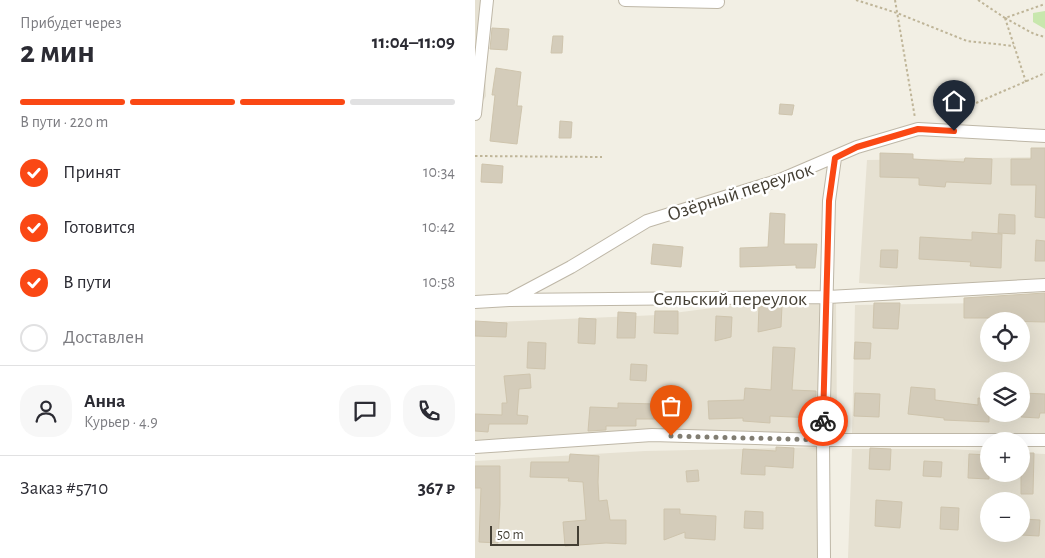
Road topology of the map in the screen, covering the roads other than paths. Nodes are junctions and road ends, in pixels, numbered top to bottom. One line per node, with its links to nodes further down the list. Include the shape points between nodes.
1 (487, 0): 4 (street)
2 (625, 0): 3 (street)
3 (718, 2)
4 (475, 114)
5 (1045, 136): 6 (street, Озёрный переулок, via 918,129 857,147)
6 (835, 158): 8 (street, via 829,201); 9 (street, Озёрный переулок, via 780,180 647,221)
7 (1045, 285): 8 (street, Сельский переулок)
8 (828, 297): 9 (street, Сельский переулок); 11 (street)
9 (509, 300): 10 (street, Сельский переулок)
10 (475, 302)
11 (823, 440): 12 (street); 13 (street, via 652,435); 14 (street)
12 (1045, 440)
13 (475, 447)
14 (824, 558)

